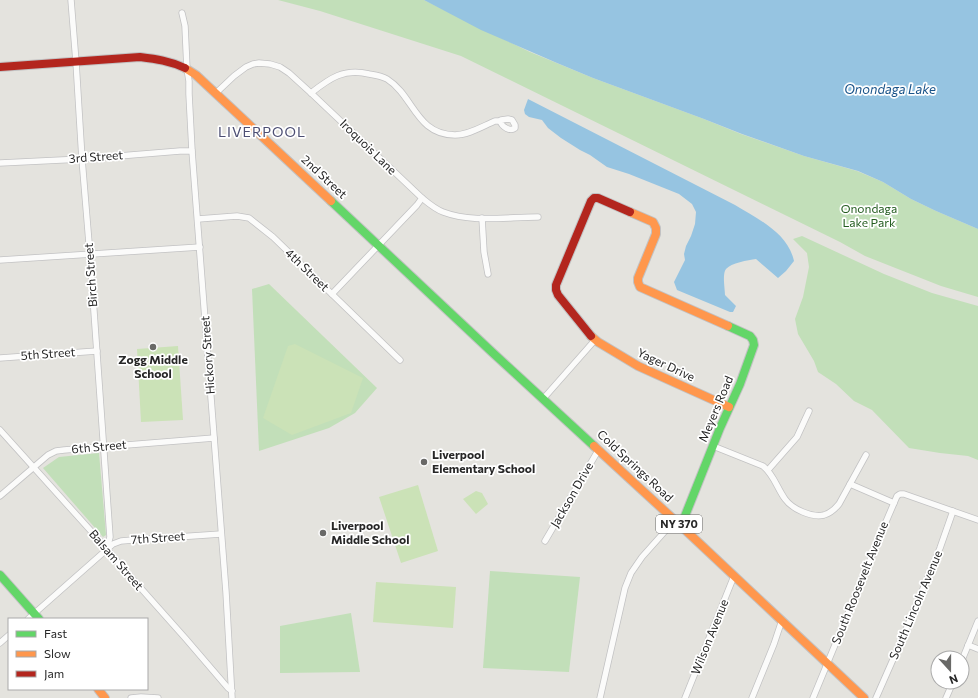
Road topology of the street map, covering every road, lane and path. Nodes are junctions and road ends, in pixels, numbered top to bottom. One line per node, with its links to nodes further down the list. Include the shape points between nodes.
1 (71, 0): 3 (street, Birch Street)
2 (182, 13): 5 (street, Hickory Street)
3 (76, 62): 4 (main road, 2nd Street / NY 370); 5 (main road, 2nd Street / NY 370, via 140,57 171,62); 10 (street, Birch Street)
4 (0, 67)
5 (187, 69): 6 (main road, 2nd Street / NY 370); 9 (street, Hickory Street)
6 (216, 93): 7 (street, Iroquois Lane, via 246,67 259,63 270,64 289,73); 16 (main road, 2nd Street / NY 370)
7 (311, 93): 8 (street, via 327,80 343,73 362,72 388,80 398,88 426,125 443,134 465,134); 12 (street, Iroquois Lane)
8 (500, 121)
9 (192, 151): 10 (street, 3rd Street); 15 (street, Hickory Street)
10 (82, 158): 11 (street, 3rd Street); 18 (street, Birch Street)
11 (0, 164)
12 (422, 198): 14 (street, Iroquois Lane, via 443,212); 16 (street)
13 (538, 217): 14 (street, Iroquois Lane)
14 (482, 218): 20 (street)
15 (198, 219): 17 (street, Hickory Street); 21 (street, 4th Street, via 237,216 250,218)
16 (379, 245): 21 (street); 24 (main road, 2nd Street / NY 370)
17 (200, 247): 18 (street); 31 (street, Hickory Street)
18 (90, 254): 19 (street); 23 (street, Birch Street)
19 (0, 260)
20 (488, 274)
21 (332, 294): 26 (street, 4th Street)
22 (595, 340): 27 (street); 28 (main road, Yager Drive, via 638,366); 28 (main road, Meyers Road, via 558,295 556,285 590,201 598,198 656,225 656,234 638,278 640,287 718,320 753,340 751,355)
23 (97, 351): 25 (street, 5th Street); 32 (street, Birch Street)
24 (493, 353): 27 (main road, Cold Springs Road / NY 370)
25 (0, 358)
26 (400, 360)
27 (543, 399): 34 (main road, Cold Springs Road / NY 370)
28 (729, 407): 33 (main road, Meyers Road)
29 (810, 411): 37 (street, via 797,437)
30 (0, 430): 36 (street, Balsam Street)
31 (214, 438): 32 (street, 6th Street); 45 (street, Hickory Street)
32 (104, 446): 36 (street, 6th Street, via 56,451); 47 (street, Birch Street, via 110,537)
33 (713, 446): 37 (street); 44 (main road, Meyers Road)
34 (599, 449): 42 (main road, Cold Springs Road / NY 370); 46 (street, Jackson Drive)
35 (866, 456): 38 (street)
36 (34, 467): 39 (street, 6th Street); 47 (street, Balsam Street)
37 (768, 470): 38 (street, via 785,499 796,509 810,514 825,515 833,511)
38 (850, 484): 40 (street)
39 (0, 496)
40 (894, 503): 41 (street, via 897,496 904,494); 58 (street, South Roosevelt Avenue)
41 (953, 511): 43 (street); 70 (street, South Lincoln Avenue)
42 (675, 520): 44 (main road, Cold Springs Road / NY 370); 65 (street, via 631,573 625,588)
43 (978, 520)
44 (681, 526): 49 (main road, Cold Springs Road / NY 370)
45 (221, 534): 47 (street, 7th Street, via 127,540 113,544); 60 (street, Hickory Street)
46 (545, 541)
47 (107, 549): 50 (street, 7th Street); 60 (street, Balsam Street)
48 (0, 574): 50 (main road)
49 (734, 576): 51 (main road, Cold Springs Road / NY 370); 66 (street, Wilson Avenue)
50 (34, 617)
51 (782, 620): 58 (main road, Cold Springs Road / NY 370); 67 (street)
52 (978, 621): 55 (street)
53 (8, 636): 54 (street)
54 (0, 643)
55 (968, 645): 56 (street); 57 (street)
56 (978, 649)
57 (966, 650)
58 (827, 663): 68 (street, South Roosevelt Avenue); 69 (main road, Cold Springs Road / NY 370)
59 (99, 690): 61 (main road)
60 (232, 691): 64 (street, Hickory Street)
61 (105, 698)
62 (131, 698): 63 (street)
63 (158, 698)
64 (232, 698)
65 (600, 698)
66 (685, 698)
67 (752, 698)
68 (813, 698)
69 (864, 698)
70 (876, 698)

